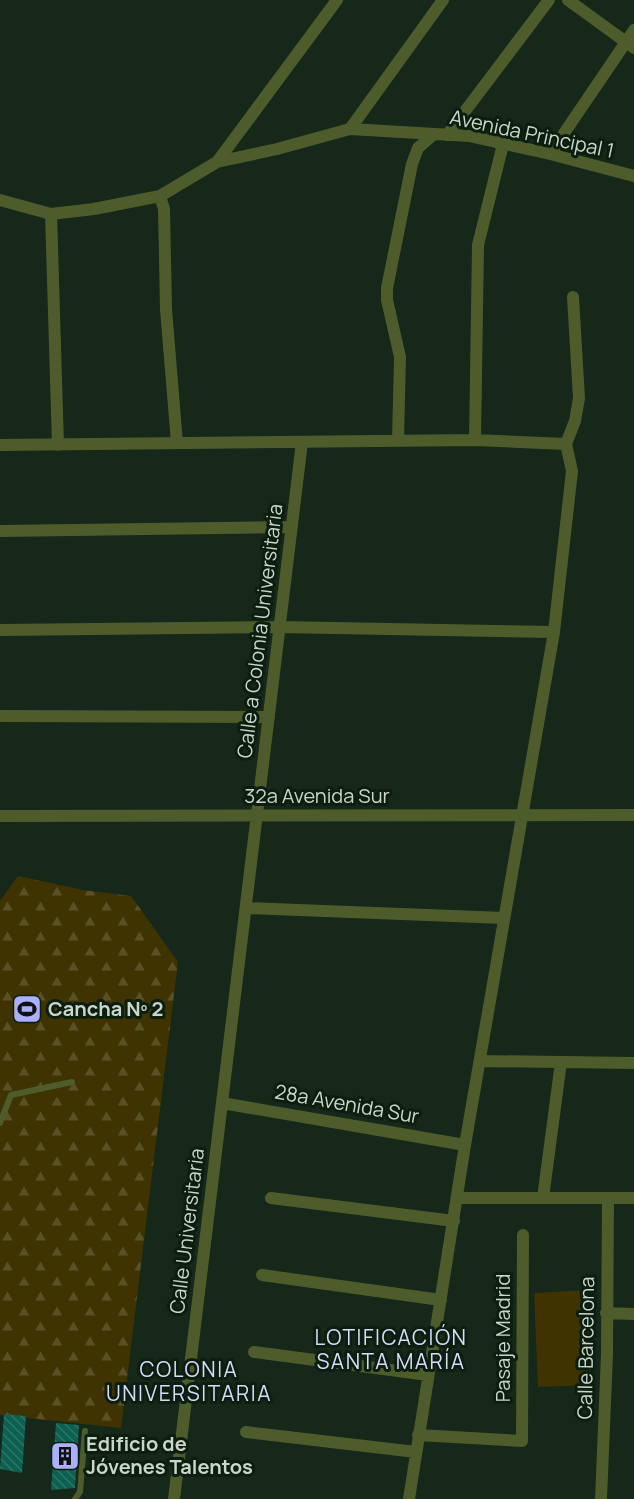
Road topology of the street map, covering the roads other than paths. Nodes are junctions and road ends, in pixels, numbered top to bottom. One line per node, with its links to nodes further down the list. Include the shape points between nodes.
1 (337, 0): 11 (street)
2 (443, 0): 7 (street)
3 (549, 0): 8 (street)
4 (568, 0): 6 (street)
5 (634, 30): 6 (street)
6 (629, 45): 10 (street)
7 (350, 129): 8 (street, Avenida Principal 1); 11 (street, Avenida Principal 1)
8 (440, 134): 9 (street, Avenida Principal 1); 18 (street, via 418,148 412,164 387,288 400,357)
9 (503, 144): 10 (street, Avenida Principal 1); 17 (street, via 478,245)
10 (550, 154): 12 (street, Avenida Principal 1)
11 (218, 162): 13 (street)
12 (634, 176)
13 (160, 196): 15 (street); 20 (street, via 164,209 166,309)
14 (0, 200): 15 (street)
15 (51, 214): 23 (street)
16 (573, 297): 21 (street, via 579,398)
17 (475, 440): 18 (street); 21 (street)
18 (398, 441): 19 (street)
19 (302, 442): 20 (street); 24 (street, Calle a Colonia Universitaria)
20 (177, 443): 23 (street)
21 (566, 444): 28 (street, via 572,471)
22 (0, 445): 23 (street)
23 (58, 445)
24 (292, 527): 25 (street); 26 (street, Calle a Colonia Universitaria)
25 (0, 531)
26 (280, 627): 27 (street); 28 (street); 30 (street, Calle a Colonia Universitaria)
27 (0, 630)
28 (554, 633): 31 (street)
29 (0, 716): 30 (street)
30 (269, 717): 33 (street, Calle a Colonia Universitaria)
31 (522, 814): 32 (street, 32a Avenida Sur); 33 (street, 32a Avenida Sur); 36 (street)
32 (634, 814)
33 (257, 815): 34 (street, 32a Avenida Sur); 35 (street, Calle a Colonia Universitaria)
34 (0, 816)
35 (246, 908): 36 (street); 37 (street, Calle a Colonia Universitaria)
36 (504, 918): 38 (street)
37 (238, 968): 42 (street, Calle Universitaria)
38 (480, 1061): 39 (street); 44 (street)
39 (561, 1062): 40 (street); 47 (street)
40 (634, 1063)
41 (72, 1082): 43 (lane, via 10,1095)
42 (222, 1102): 44 (street, 28a Avenida Sur); 63 (street, Calle Universitaria)
43 (0, 1123)
44 (465, 1145): 46 (street)
45 (271, 1198): 50 (street)
46 (457, 1198): 47 (street); 50 (street)
47 (543, 1198): 48 (street)
48 (608, 1198): 49 (street); 54 (street, Calle Barcelona)
49 (634, 1198)
50 (454, 1221): 53 (street)
51 (523, 1234): 60 (street, Pasaje Madrid, via 522,1441)
52 (262, 1275): 53 (street)
53 (441, 1300): 57 (street)
54 (606, 1313): 55 (street); 65 (street, Calle Barcelona)
55 (634, 1314)
56 (254, 1352): 57 (street)
57 (428, 1375): 60 (street)
58 (85, 1431): 62 (lane, via 80,1492)
59 (246, 1431): 61 (street)
60 (418, 1435): 61 (street)
61 (416, 1452): 64 (street)
62 (75, 1499)
63 (174, 1499)
64 (409, 1499)
65 (601, 1499)

